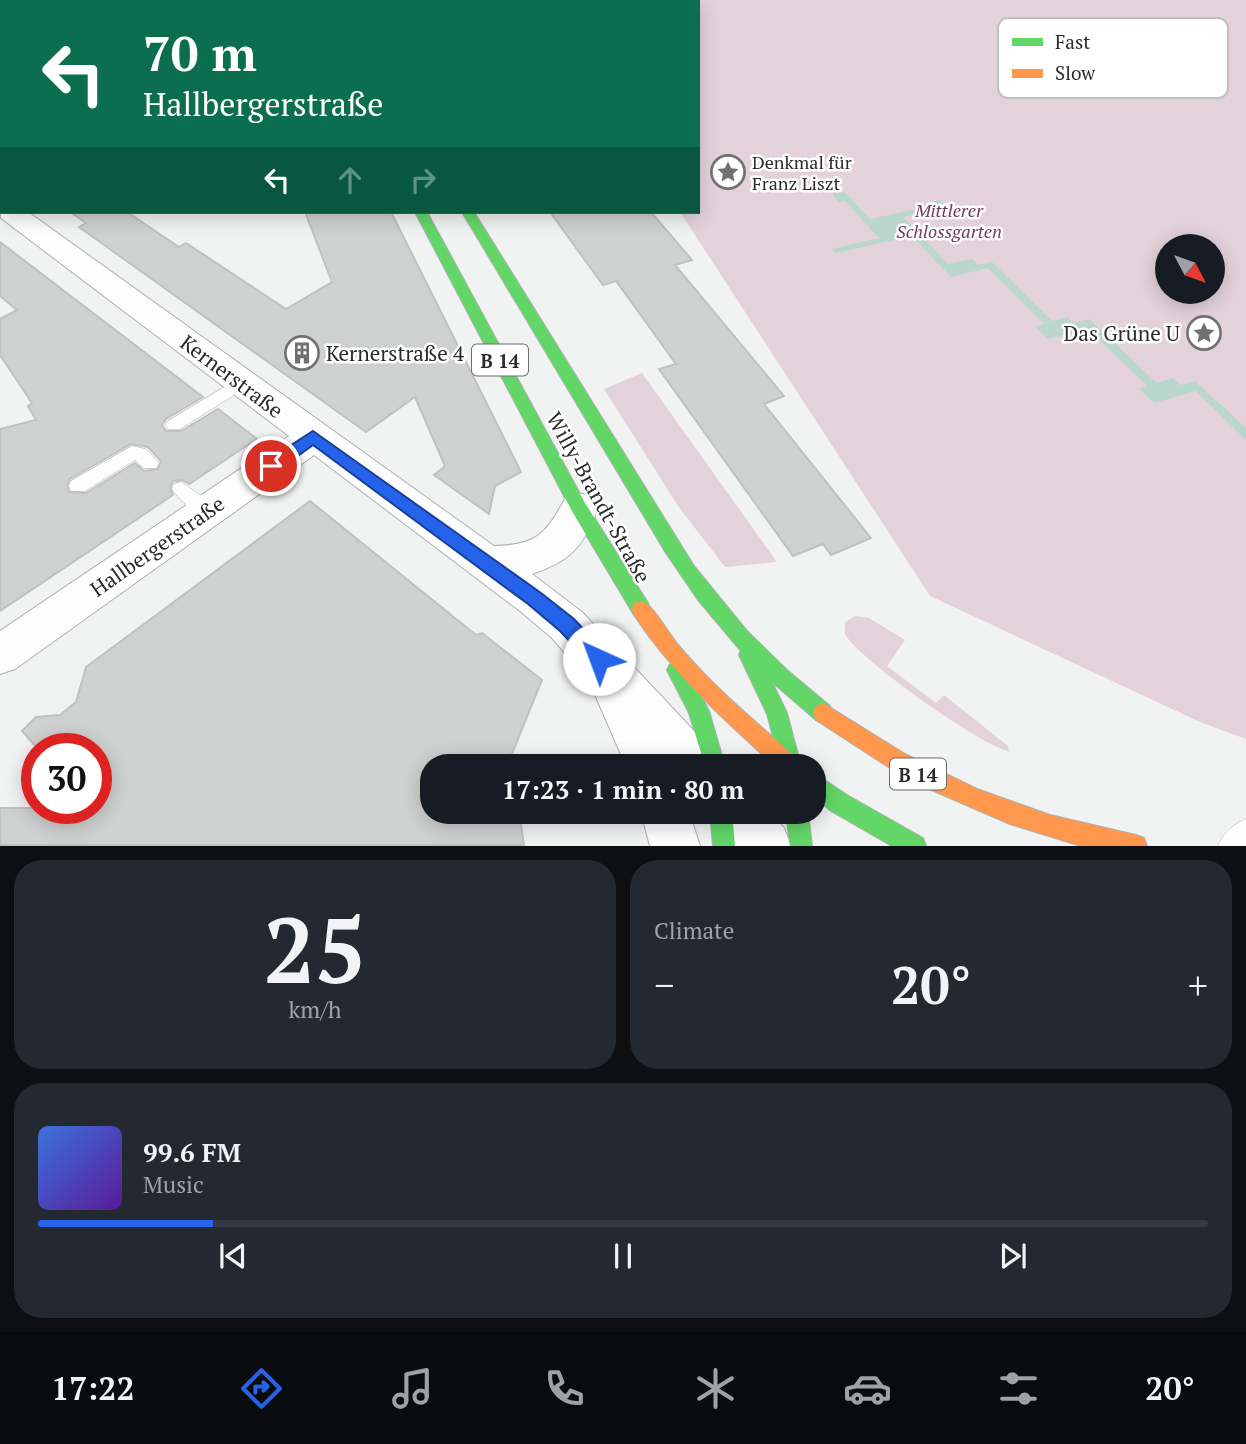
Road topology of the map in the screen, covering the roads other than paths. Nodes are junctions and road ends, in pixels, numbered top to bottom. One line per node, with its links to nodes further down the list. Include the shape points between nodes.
1 (14, 214): 4 (street, Kernerstraße)
2 (422, 214): 9 (main road, Willy-Brandt-Straße / B 14)
3 (469, 214): 12 (main road, Willy-Brandt-Straße / B 14, via 674,551)
4 (241, 383): 5 (lane); 6 (street, Kernerstraße)
5 (174, 425)
6 (313, 437): 10 (street, Kernerstraße); 13 (street, Hallbergerstraße, via 195,500)
7 (150, 463): 8 (lane, via 132,453)
8 (78, 486)
9 (579, 508): 10 (street, via 571,529 546,552 517,562); 11 (main road, Willy-Brandt-Straße / B 14)
10 (487, 563): 14 (street, Kernerstraße, via 567,625)
11 (649, 624): 17 (main road, via 699,712); 18 (main road, Willy-Brandt-Straße / B 14, via 708,692)
12 (736, 634): 19 (main road, via 769,692); 31 (main road, B 14, via 813,705 905,767 953,793 1007,815 1084,837)
13 (0, 655)
14 (599, 659): 15 (street, Kernerstraße); 16 (street, Kernerstraße)
15 (644, 754)
16 (684, 754)
17 (711, 754)
18 (778, 754)
19 (788, 754)
20 (826, 793): 30 (main road)
21 (669, 824): 26 (street)
22 (722, 824): 27 (main road)
23 (747, 824): 28 (street)
24 (798, 824): 29 (main road)
25 (1246, 831): 32 (lane)
26 (675, 845)
27 (724, 845)
28 (766, 845)
29 (801, 845)
30 (915, 845)
31 (1136, 845)
32 (1230, 845)

